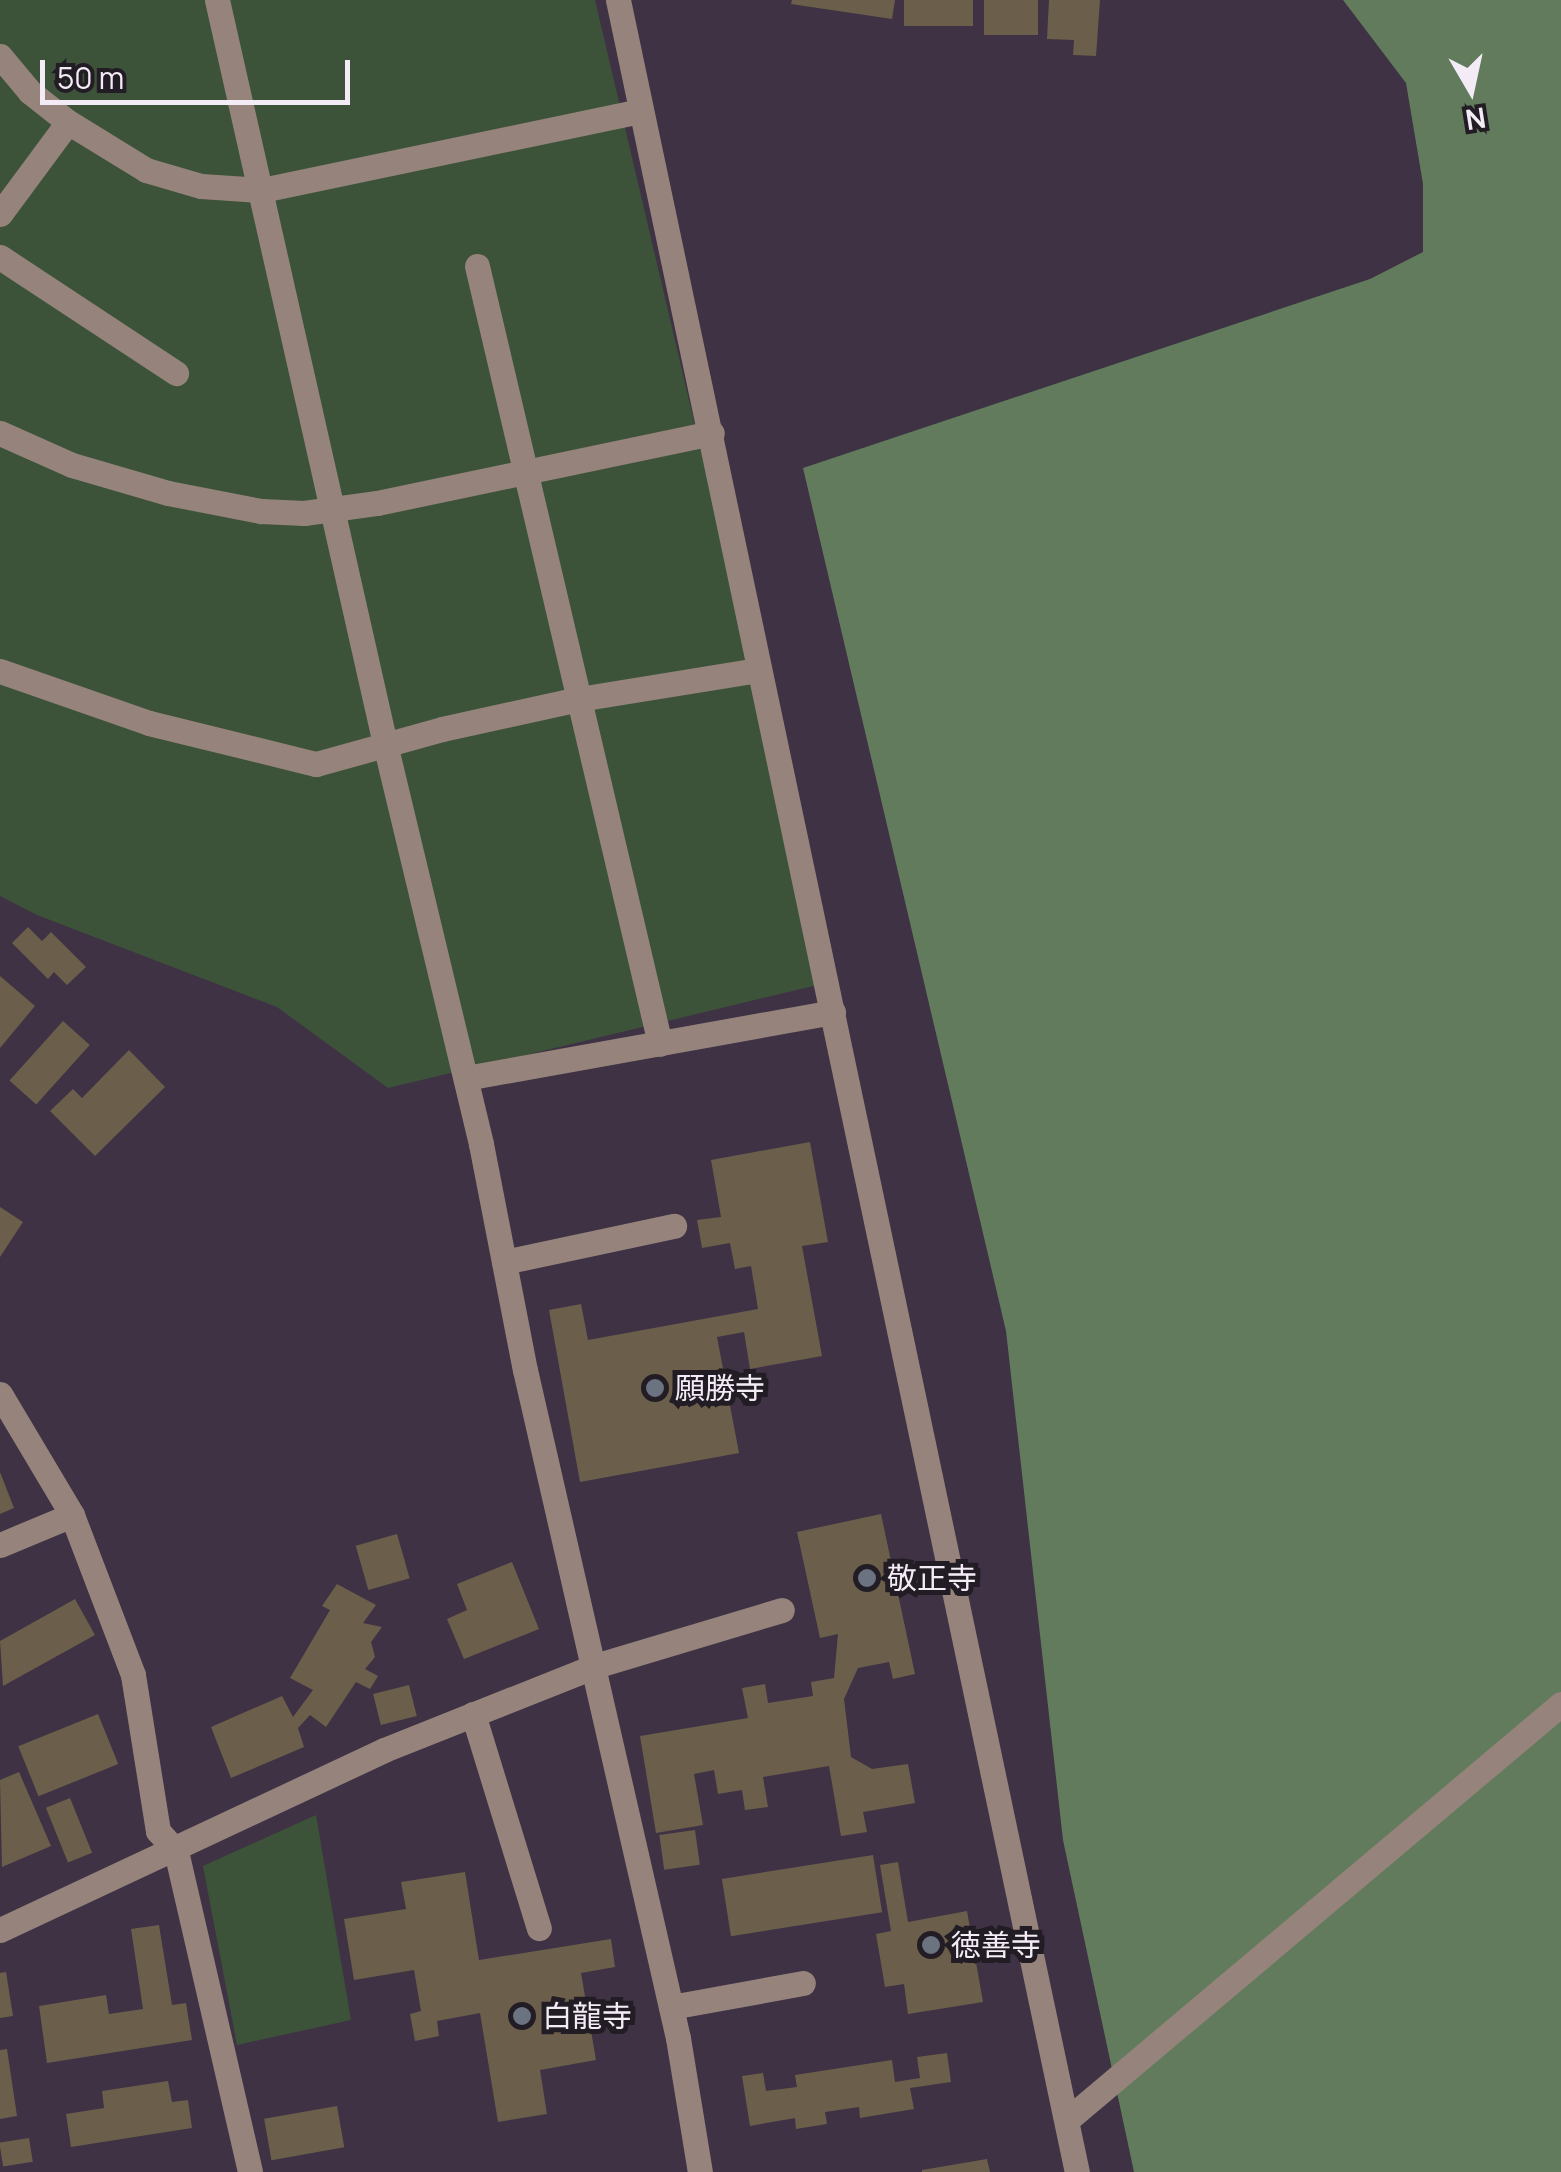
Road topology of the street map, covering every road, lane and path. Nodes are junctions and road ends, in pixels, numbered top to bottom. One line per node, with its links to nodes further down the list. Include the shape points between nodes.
1 (217, 0): 6 (street)
2 (618, 0): 4 (street)
3 (0, 56): 5 (street)
4 (639, 112): 6 (street); 12 (street)
5 (68, 122): 6 (street, via 146,170 201,186); 7 (street)
6 (262, 190): 14 (street)
7 (0, 214)
8 (0, 257): 10 (street)
9 (477, 266): 13 (street)
10 (176, 373)
11 (0, 433): 14 (street, via 72,465 168,493 261,511)
12 (712, 433): 13 (street); 15 (street)
13 (526, 469): 14 (street); 17 (street)
14 (332, 508): 18 (street)
15 (759, 670): 17 (street); 19 (street)
16 (0, 671): 18 (street, via 149,723 316,764)
17 (580, 699): 18 (street); 20 (street)
18 (386, 748): 21 (street)
19 (833, 1012): 20 (street); 36 (street)
20 (660, 1044): 21 (street)
21 (466, 1078): 23 (street)
22 (674, 1226): 23 (street)
23 (504, 1262): 28 (street)
24 (0, 1394): 25 (street)
25 (72, 1515): 26 (street); 31 (street, via 133,1674 158,1831)
26 (0, 1545)
27 (782, 1610): 28 (street)
28 (595, 1666): 30 (street); 35 (street)
29 (1561, 1704): 36 (street)
30 (473, 1714): 31 (street); 32 (street)
31 (176, 1851): 33 (street); 37 (street)
32 (539, 1928)
33 (0, 1930)
34 (803, 1983): 35 (street)
35 (671, 2007): 38 (street)
36 (1067, 2120): 39 (street)
37 (250, 2172)
38 (700, 2172)
39 (1077, 2172)

